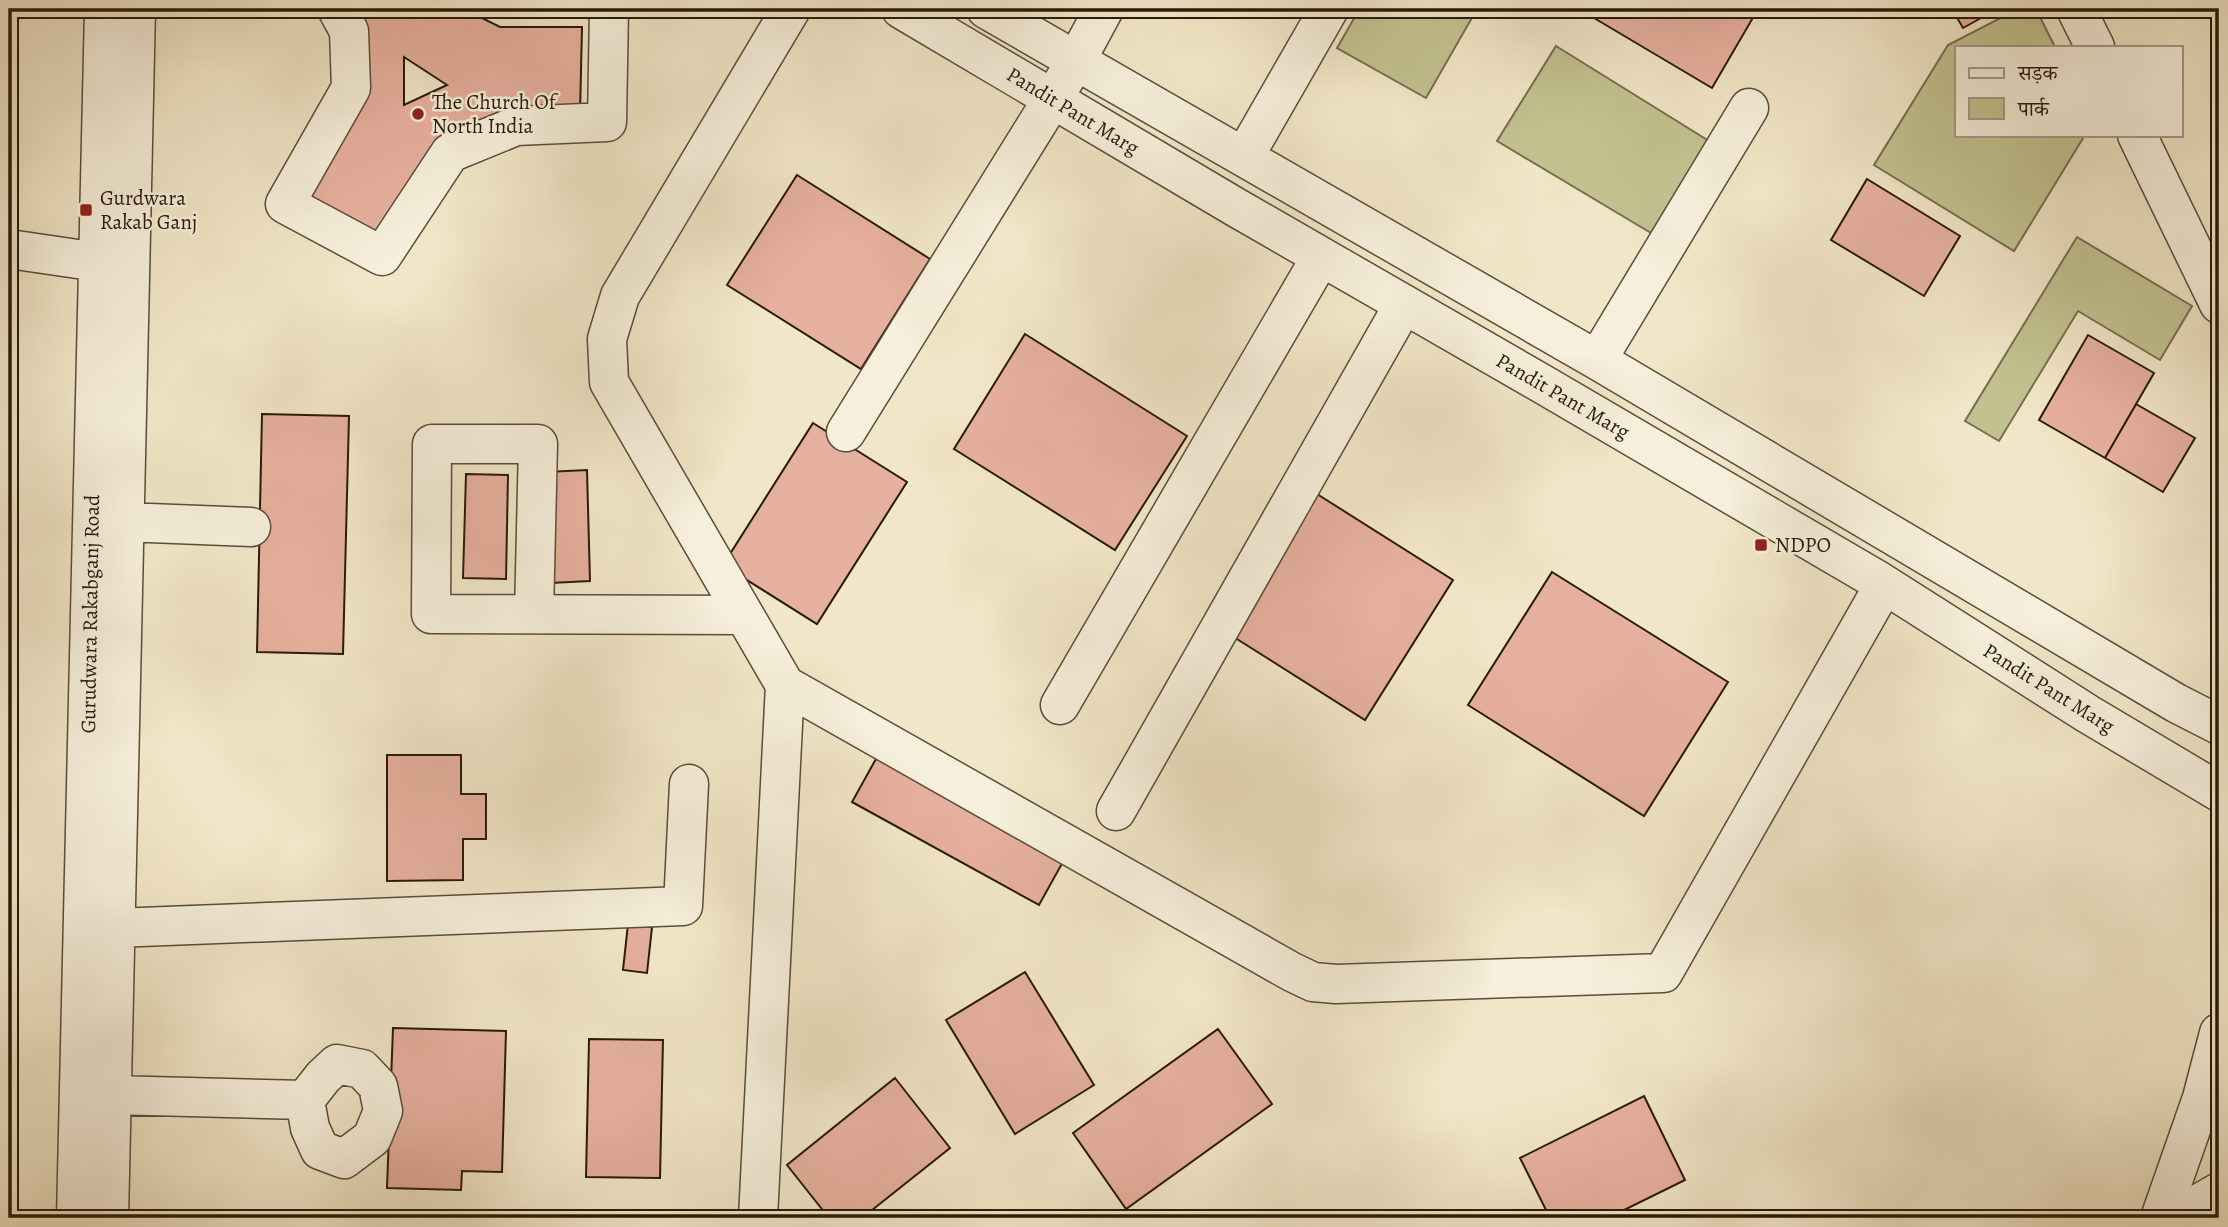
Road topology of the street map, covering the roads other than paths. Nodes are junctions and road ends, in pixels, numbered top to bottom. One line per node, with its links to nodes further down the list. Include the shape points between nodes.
1 (104, 9): 19 (street, Gurudwara Rakabganj Road)
2 (136, 9): 24 (street, Gurudwara Rakabganj Road)
3 (337, 9): 4 (street, via 349,32 351,88 285,204 382,256 450,153 516,126 607,122)
4 (609, 9)
5 (791, 9): 28 (street, via 620,296 607,339 609,382)
6 (901, 9): 13 (street, Pandit Pant Marg)
7 (986, 9): 12 (street, Pandit Pant Marg)
8 (1104, 9): 12 (street)
9 (1329, 9): 16 (street)
10 (2076, 9): 11 (street)
11 (2094, 46)
12 (1076, 61): 13 (street); 16 (street, Pandit Pant Marg)
13 (1052, 99): 18 (street, Pandit Pant Marg); 23 (street)
14 (1749, 108): 22 (street)
15 (2137, 136): 21 (street)
16 (1244, 158): 22 (street, Pandit Pant Marg)
17 (9, 249): 19 (street)
18 (1321, 257): 20 (street, Pandit Pant Marg); 30 (street)
19 (98, 262): 40 (street, Gurudwara Rakabganj Road)
20 (1404, 304): 26 (street, Pandit Pant Marg); 34 (street)
21 (2219, 304)
22 (1597, 360): 31 (street, Pandit Pant Marg)
23 (846, 432)
24 (124, 522): 25 (street); 35 (street, Gurudwara Rakabganj Road)
25 (251, 527)
26 (1884, 585): 29 (street, via 1663,973 1313,982); 33 (street, Pandit Pant Marg)
27 (534, 614): 27 (street, via 538,444 432,444 431,614); 28 (street)
28 (744, 615): 29 (street)
29 (785, 685): 42 (street)
30 (1060, 705)
31 (2219, 726)
32 (689, 784): 35 (street, via 683,906)
33 (2219, 792)
34 (1116, 811)
35 (115, 928): 37 (street, Gurudwara Rakabganj Road)
36 (2219, 1032): 43 (street, via 2202,1098)
37 (112, 1095): 38 (street); 41 (street, Gurudwara Rakabganj Road)
38 (305, 1100)
39 (2219, 1192): 44 (street)
40 (76, 1218)
41 (109, 1218)
42 (758, 1218)
43 (2160, 1218)
44 (2174, 1218)

